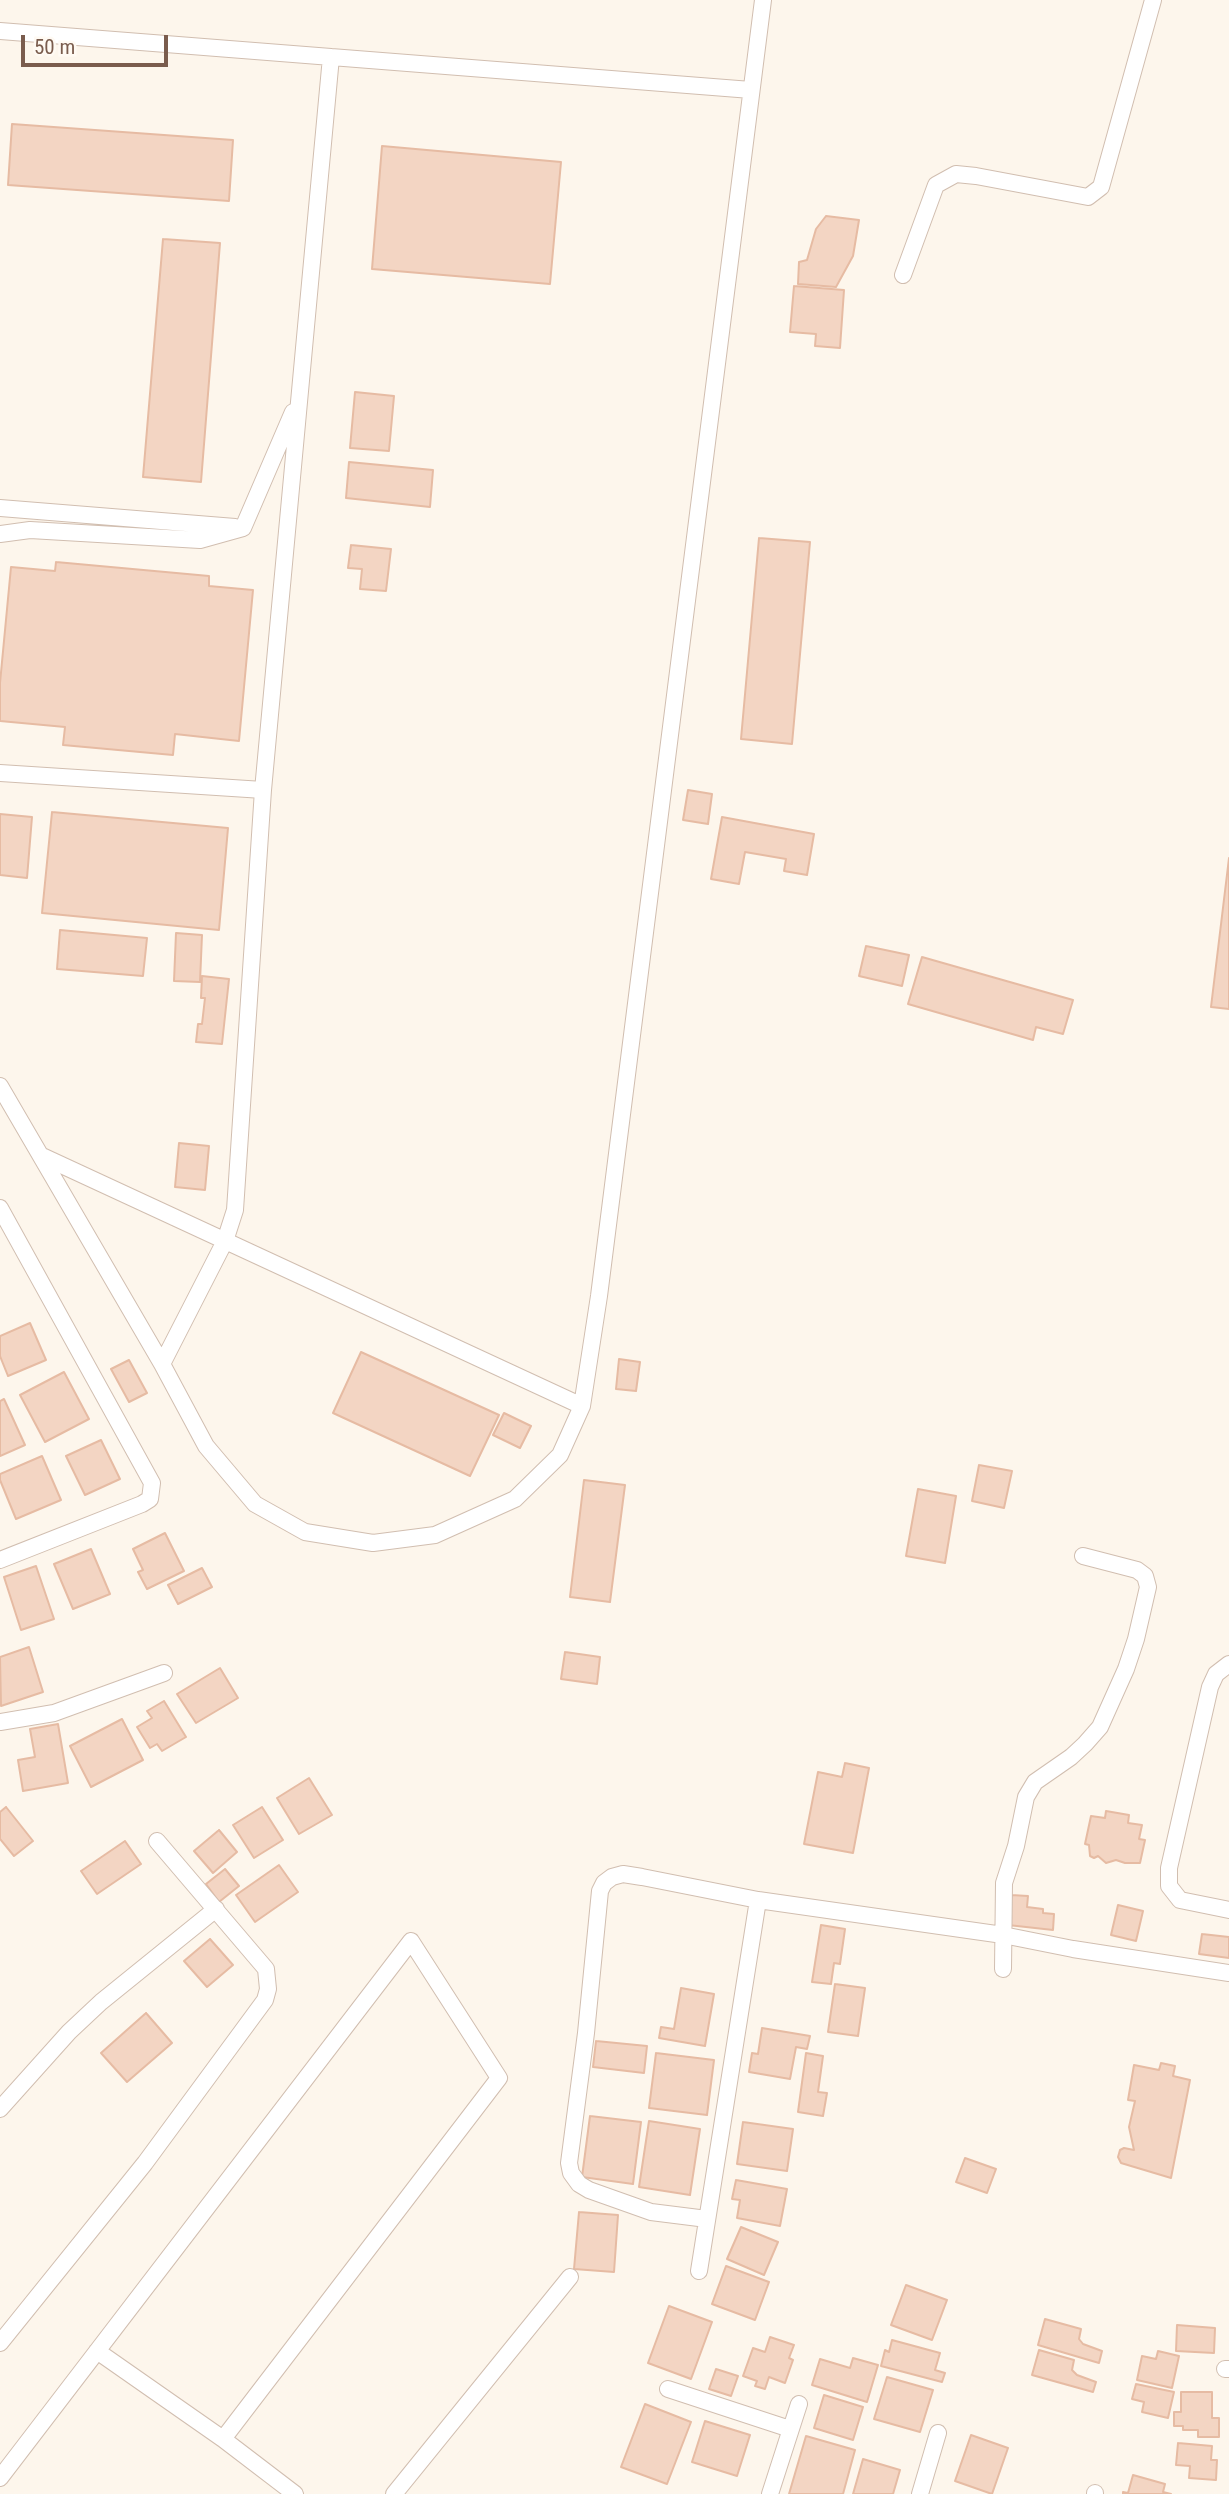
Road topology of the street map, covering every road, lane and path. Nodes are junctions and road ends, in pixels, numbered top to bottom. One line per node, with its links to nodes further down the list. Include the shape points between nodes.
1 (763, 0): 5 (street)
2 (1153, 0): 6 (street, via 1101,187 1088,197 956,174 936,185)
3 (0, 31): 4 (street)
4 (331, 57): 5 (street); 7 (street)
5 (751, 90): 18 (street)
6 (903, 275)
7 (299, 398): 9 (street); 12 (street)
8 (0, 508): 9 (street)
9 (243, 527): 10 (street, via 200,540 30,530)
10 (0, 534)
11 (0, 773): 12 (street)
12 (263, 790): 16 (street, via 235,1210)
13 (0, 1086): 14 (street)
14 (41, 1156): 16 (street); 17 (street)
15 (0, 1208): 20 (street, via 150,1476 152,1491 142,1504)
16 (225, 1241): 17 (street); 18 (street)
17 (162, 1364): 18 (street, via 206,1446 255,1504 305,1532 373,1544 435,1535 515,1499 560,1455)
18 (582, 1406)
19 (1083, 1556): 28 (street, via 1137,1570 1148,1587 1126,1669 1100,1727 1071,1757 1035,1782 1026,1797 1004,1884)
20 (0, 1560)
21 (1229, 1664): 27 (street, via 1216,1674 1210,1687 1169,1868 1169,1886 1180,1900)
22 (164, 1673): 23 (street, via 54,1713)
23 (0, 1722)
24 (157, 1841): 26 (street)
25 (758, 1900): 28 (street); 32 (street); 32 (street, via 624,1874 604,1882 600,1891 571,2173 589,2190 651,2212)
26 (216, 1909): 31 (street, via 101,2002); 35 (street, via 267,1969 265,2000 145,2163)
27 (1229, 1910)
28 (1003, 1935): 29 (street); 30 (street)
29 (1003, 1969)
30 (1229, 1973)
31 (0, 2109)
32 (707, 2219): 33 (street)
33 (699, 2272)
34 (570, 2277): 44 (street)
35 (0, 2343)
36 (97, 2351): 41 (street); 41 (street, via 411,1941 499,2078); 42 (street)
37 (668, 2389): 39 (street)
38 (799, 2404): 39 (street)
39 (790, 2429): 45 (street)
40 (938, 2433): 46 (street)
41 (223, 2439): 43 (street)
42 (0, 2478)
43 (295, 2494)
44 (394, 2494)
45 (770, 2494)
46 (920, 2494)

